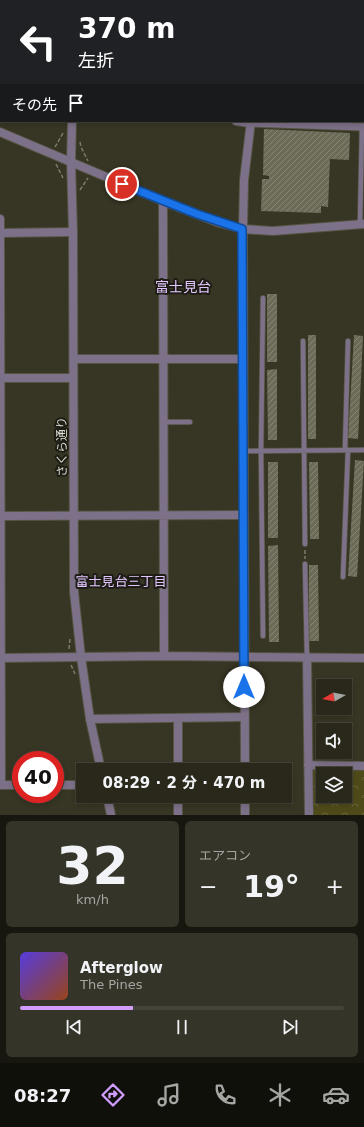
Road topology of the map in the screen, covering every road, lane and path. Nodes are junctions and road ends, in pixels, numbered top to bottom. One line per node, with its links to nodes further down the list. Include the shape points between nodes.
1 (0, 0): 2 (street)
2 (0, 48): 3 (street)
3 (0, 101)
4 (72, 122): 12 (street, さくら通り)
5 (250, 122): 6 (street); 18 (street)
6 (363, 126): 17 (lane)
7 (0, 132): 12 (street)
8 (60, 138): 10 (path)
9 (80, 141): 13 (path)
10 (55, 146)
11 (54, 161): 14 (path)
12 (71, 161): 15 (street); 19 (street, さくら通り)
13 (89, 161)
14 (62, 176)
15 (163, 201): 18 (street); 25 (street)
16 (0, 219): 20 (street)
17 (362, 224): 18 (street, via 273,231)
18 (242, 229): 26 (street)
19 (73, 232): 20 (street); 24 (street, さくら通り)
20 (0, 233): 27 (street)
21 (263, 298): 36 (lane)
22 (302, 341): 32 (lane)
23 (348, 341): 33 (lane)
24 (74, 358): 25 (street); 28 (street, さくら通り)
25 (163, 359): 26 (street); 29 (street)
26 (243, 359): 35 (street)
27 (0, 378): 28 (street); 31 (street)
28 (73, 378): 40 (street, さくら通り)
29 (163, 422): 30 (lane); 38 (street)
30 (190, 422)
31 (0, 435): 39 (street)
32 (304, 450): 33 (lane); 36 (lane); 41 (lane)
33 (346, 450): 34 (lane); 43 (lane)
34 (364, 450)
35 (243, 451): 36 (lane); 37 (street)
36 (261, 451): 44 (lane)
37 (244, 514): 38 (street); 48 (street)
38 (163, 515): 40 (street); 47 (street)
39 (0, 516): 40 (street); 50 (street)
40 (74, 516): 49 (street, さくら通り, via 74,592)
41 (305, 544): 42 (path)
42 (305, 564): 51 (lane)
43 (343, 577)
44 (263, 636)
45 (70, 644): 46 (path)
46 (69, 651)
47 (164, 656): 48 (street); 49 (street)
48 (244, 656): 51 (street); 55 (street)
49 (81, 657): 50 (street); 57 (street, さくら通り)
50 (0, 658): 63 (street)
51 (307, 658): 52 (street); 61 (street)
52 (364, 658)
53 (70, 663): 54 (path)
54 (74, 671)
55 (244, 717): 56 (street); 60 (street)
56 (178, 718): 57 (street); 59 (street)
57 (90, 719): 58 (street, さくら通り)
58 (99, 763)
59 (178, 763)
60 (245, 763)
61 (308, 765): 62 (street); 73 (street)
62 (364, 766)
63 (0, 785): 64 (street)
64 (12, 785)
65 (64, 785): 66 (street)
66 (76, 785)
67 (107, 803): 70 (street)
68 (178, 803): 71 (street)
69 (245, 803): 72 (street)
70 (110, 815)
71 (178, 815)
72 (245, 815)
73 (309, 815)

